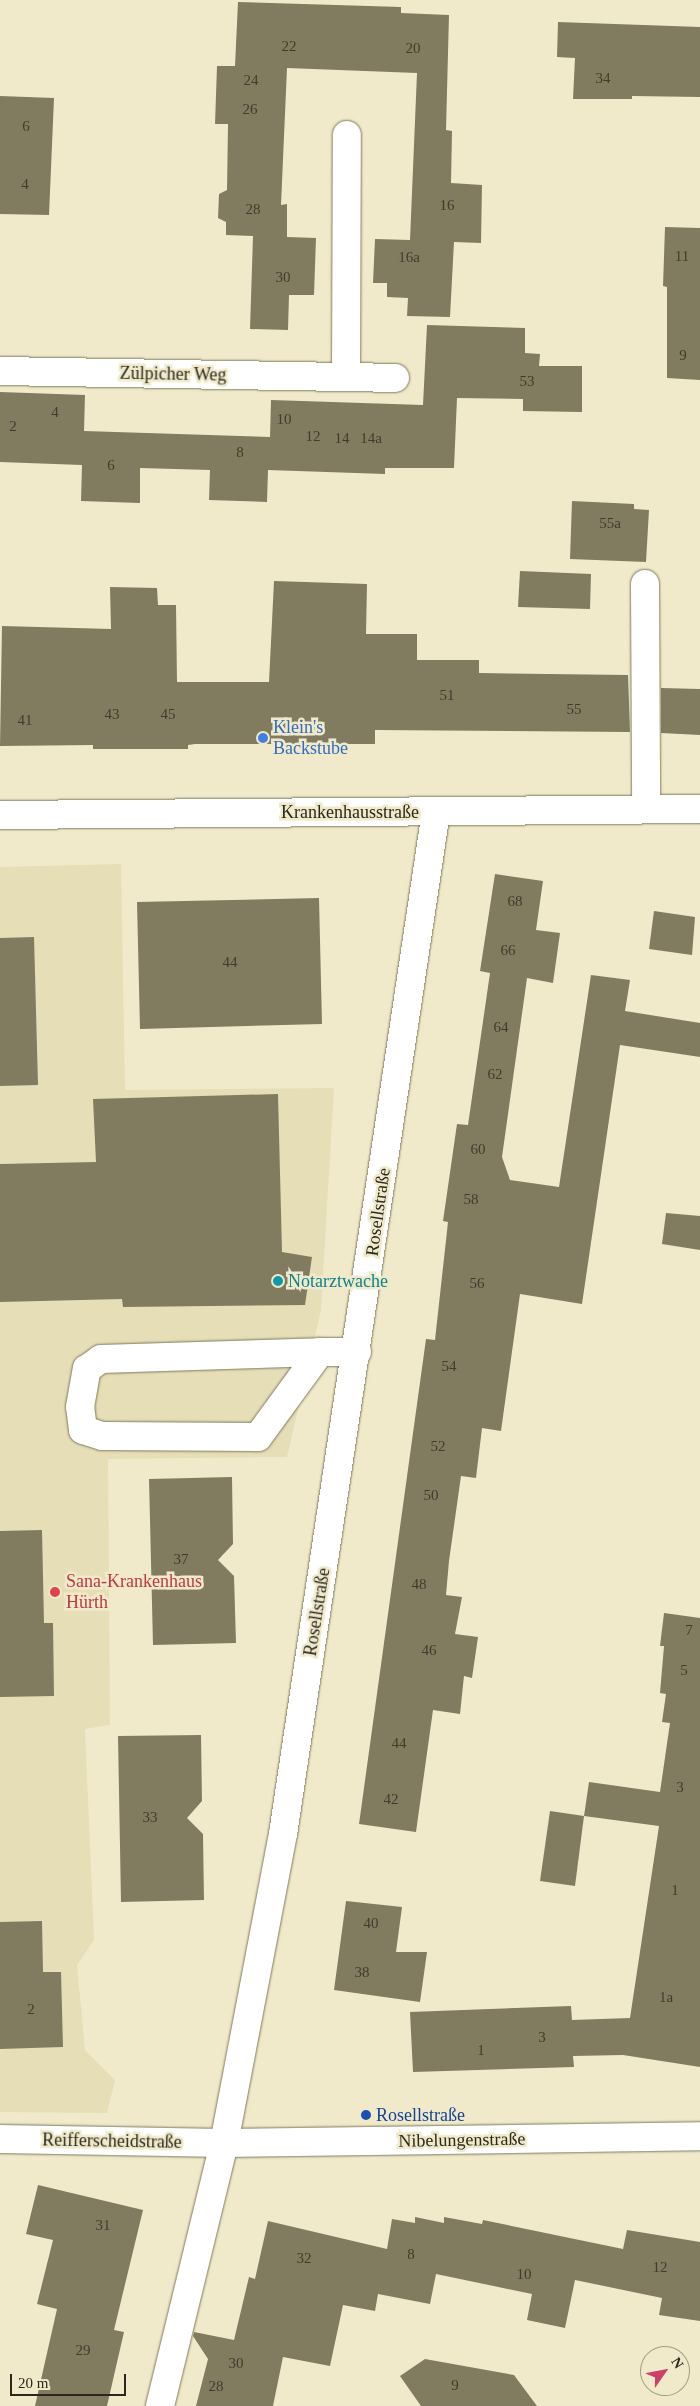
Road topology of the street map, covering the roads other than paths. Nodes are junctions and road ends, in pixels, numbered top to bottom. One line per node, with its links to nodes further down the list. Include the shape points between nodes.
1 (347, 135): 3 (street)
2 (0, 372): 3 (street, Zülpicher Weg)
3 (346, 377): 4 (street, Zülpicher Weg)
4 (395, 378)
5 (645, 584): 6 (street)
6 (646, 809): 7 (street, Krankenhausstraße); 8 (street, Krankenhausstraße)
7 (700, 809)
8 (436, 812): 9 (street, Krankenhausstraße); 11 (street, Rosellstraße)
9 (0, 815)
10 (320, 1352): 10 (street, via 101,1358 87,1369 80,1407 83,1430 102,1436 258,1437); 11 (street)
11 (357, 1352): 14 (street, Rosellstraße, via 283,1834)
12 (700, 2136): 14 (street, Nibelungenstraße)
13 (0, 2139): 14 (street, Reifferscheidstraße)
14 (224, 2143): 15 (street, Rosellstraße)
15 (160, 2406)

